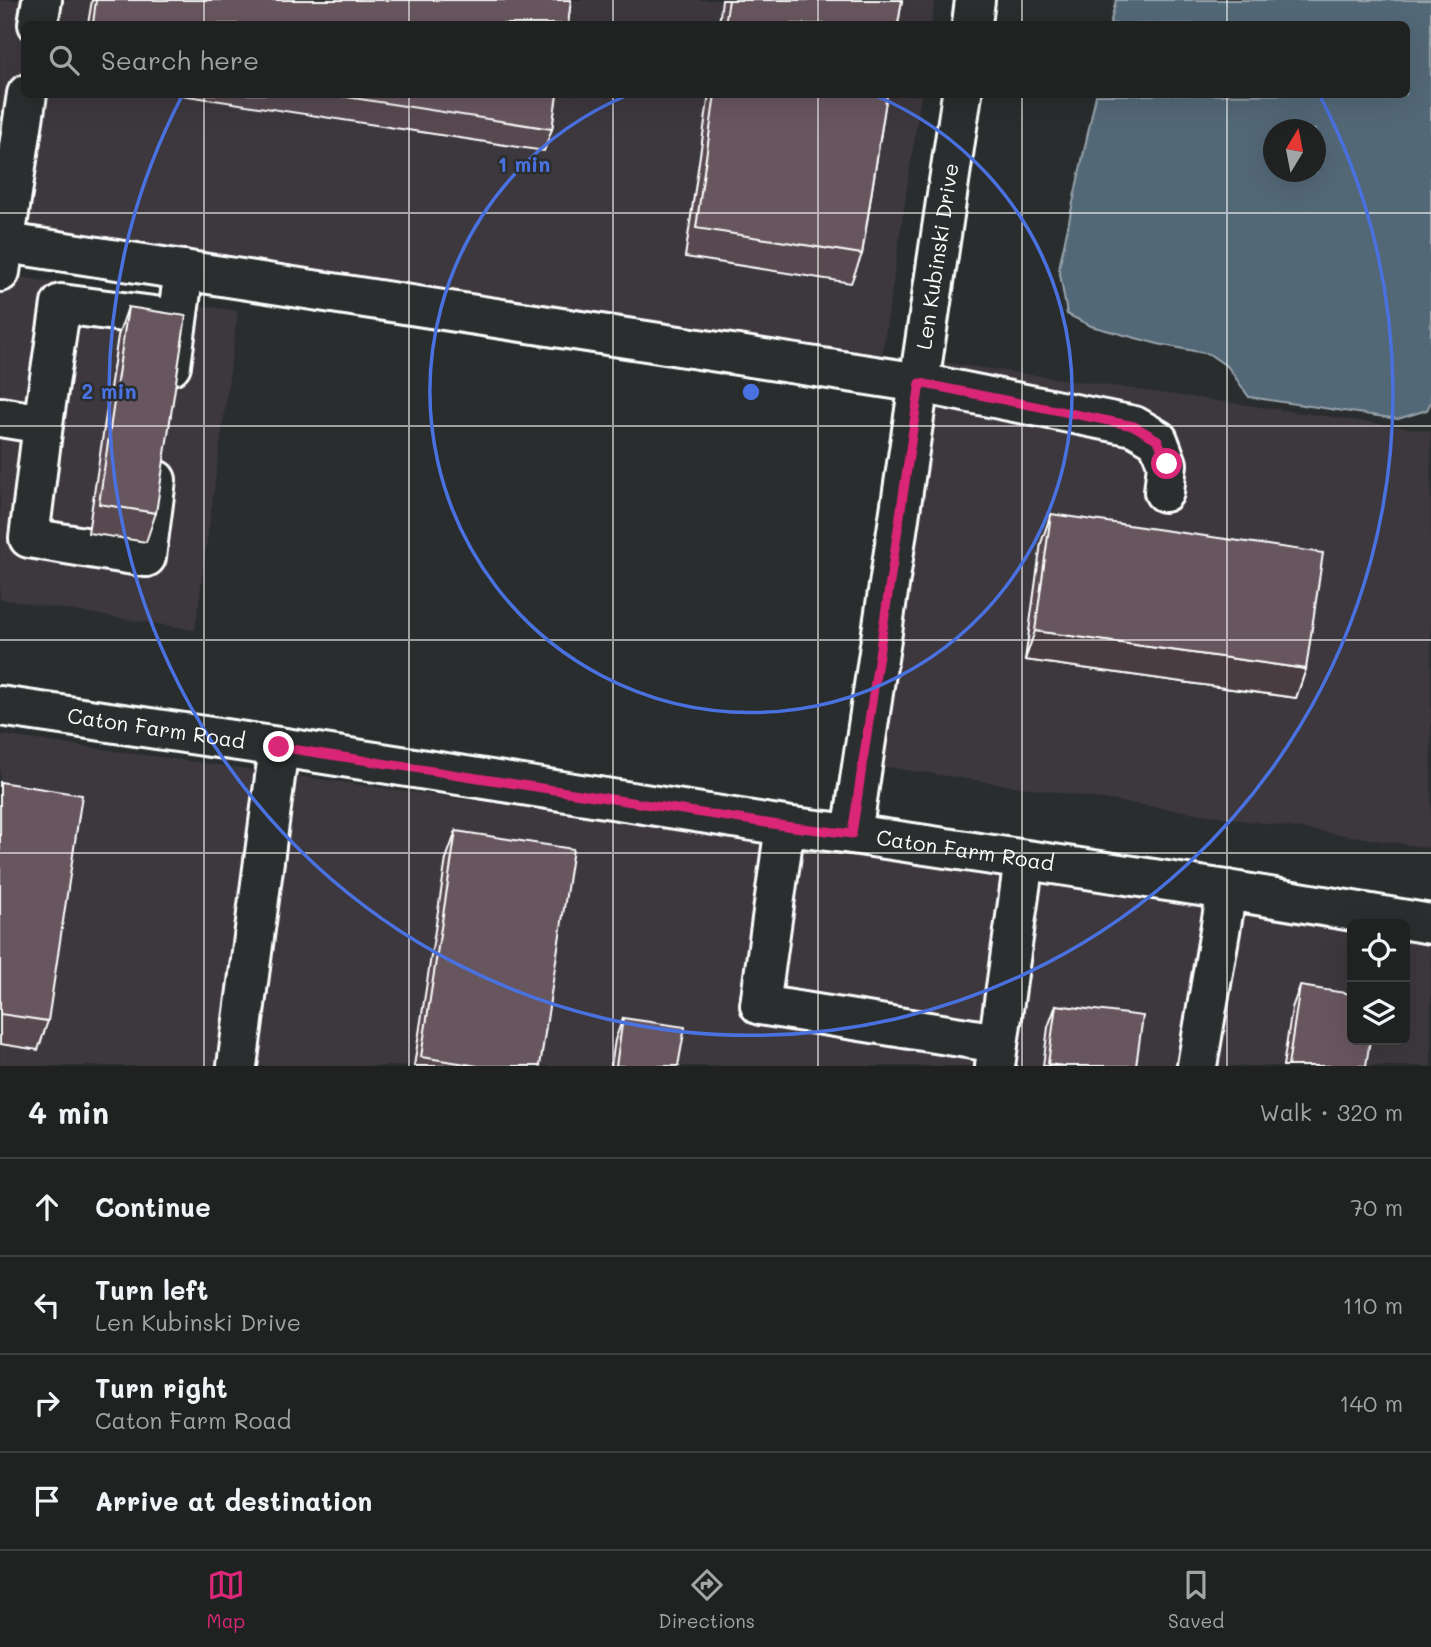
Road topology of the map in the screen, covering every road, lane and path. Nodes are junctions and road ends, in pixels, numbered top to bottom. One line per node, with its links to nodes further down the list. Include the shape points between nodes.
1 (42, 0): 3 (street)
2 (975, 0): 4 (street)
3 (38, 21)
4 (972, 21)
5 (0, 78): 6 (street)
6 (21, 82)
7 (26, 98): 9 (street)
8 (961, 98): 13 (street, Len Kubinski Drive)
9 (8, 161): 10 (street)
10 (2, 253): 11 (street)
11 (184, 270): 12 (street); 13 (street)
12 (177, 320): 14 (street); 16 (street, via 61,304)
13 (920, 383): 18 (street, via 1134,426 1158,440 1167,464); 22 (street, Len Kubinski Drive)
14 (167, 398)
15 (0, 417): 16 (street)
16 (43, 424): 17 (street, via 29,538 146,557)
17 (160, 451)
18 (1164, 492)
19 (0, 706): 20 (street, Caton Farm Road)
20 (279, 747): 21 (street, Caton Farm Road); 27 (street)
21 (785, 826): 22 (street, Caton Farm Road); 26 (street, via 760,1004)
22 (852, 834): 23 (street, Caton Farm Road)
23 (1024, 860): 24 (street, Caton Farm Road); 26 (street)
24 (1227, 890): 25 (street, Caton Farm Road); 28 (street)
25 (1431, 924)
26 (997, 1054)
27 (237, 1066)
28 (1197, 1066)

